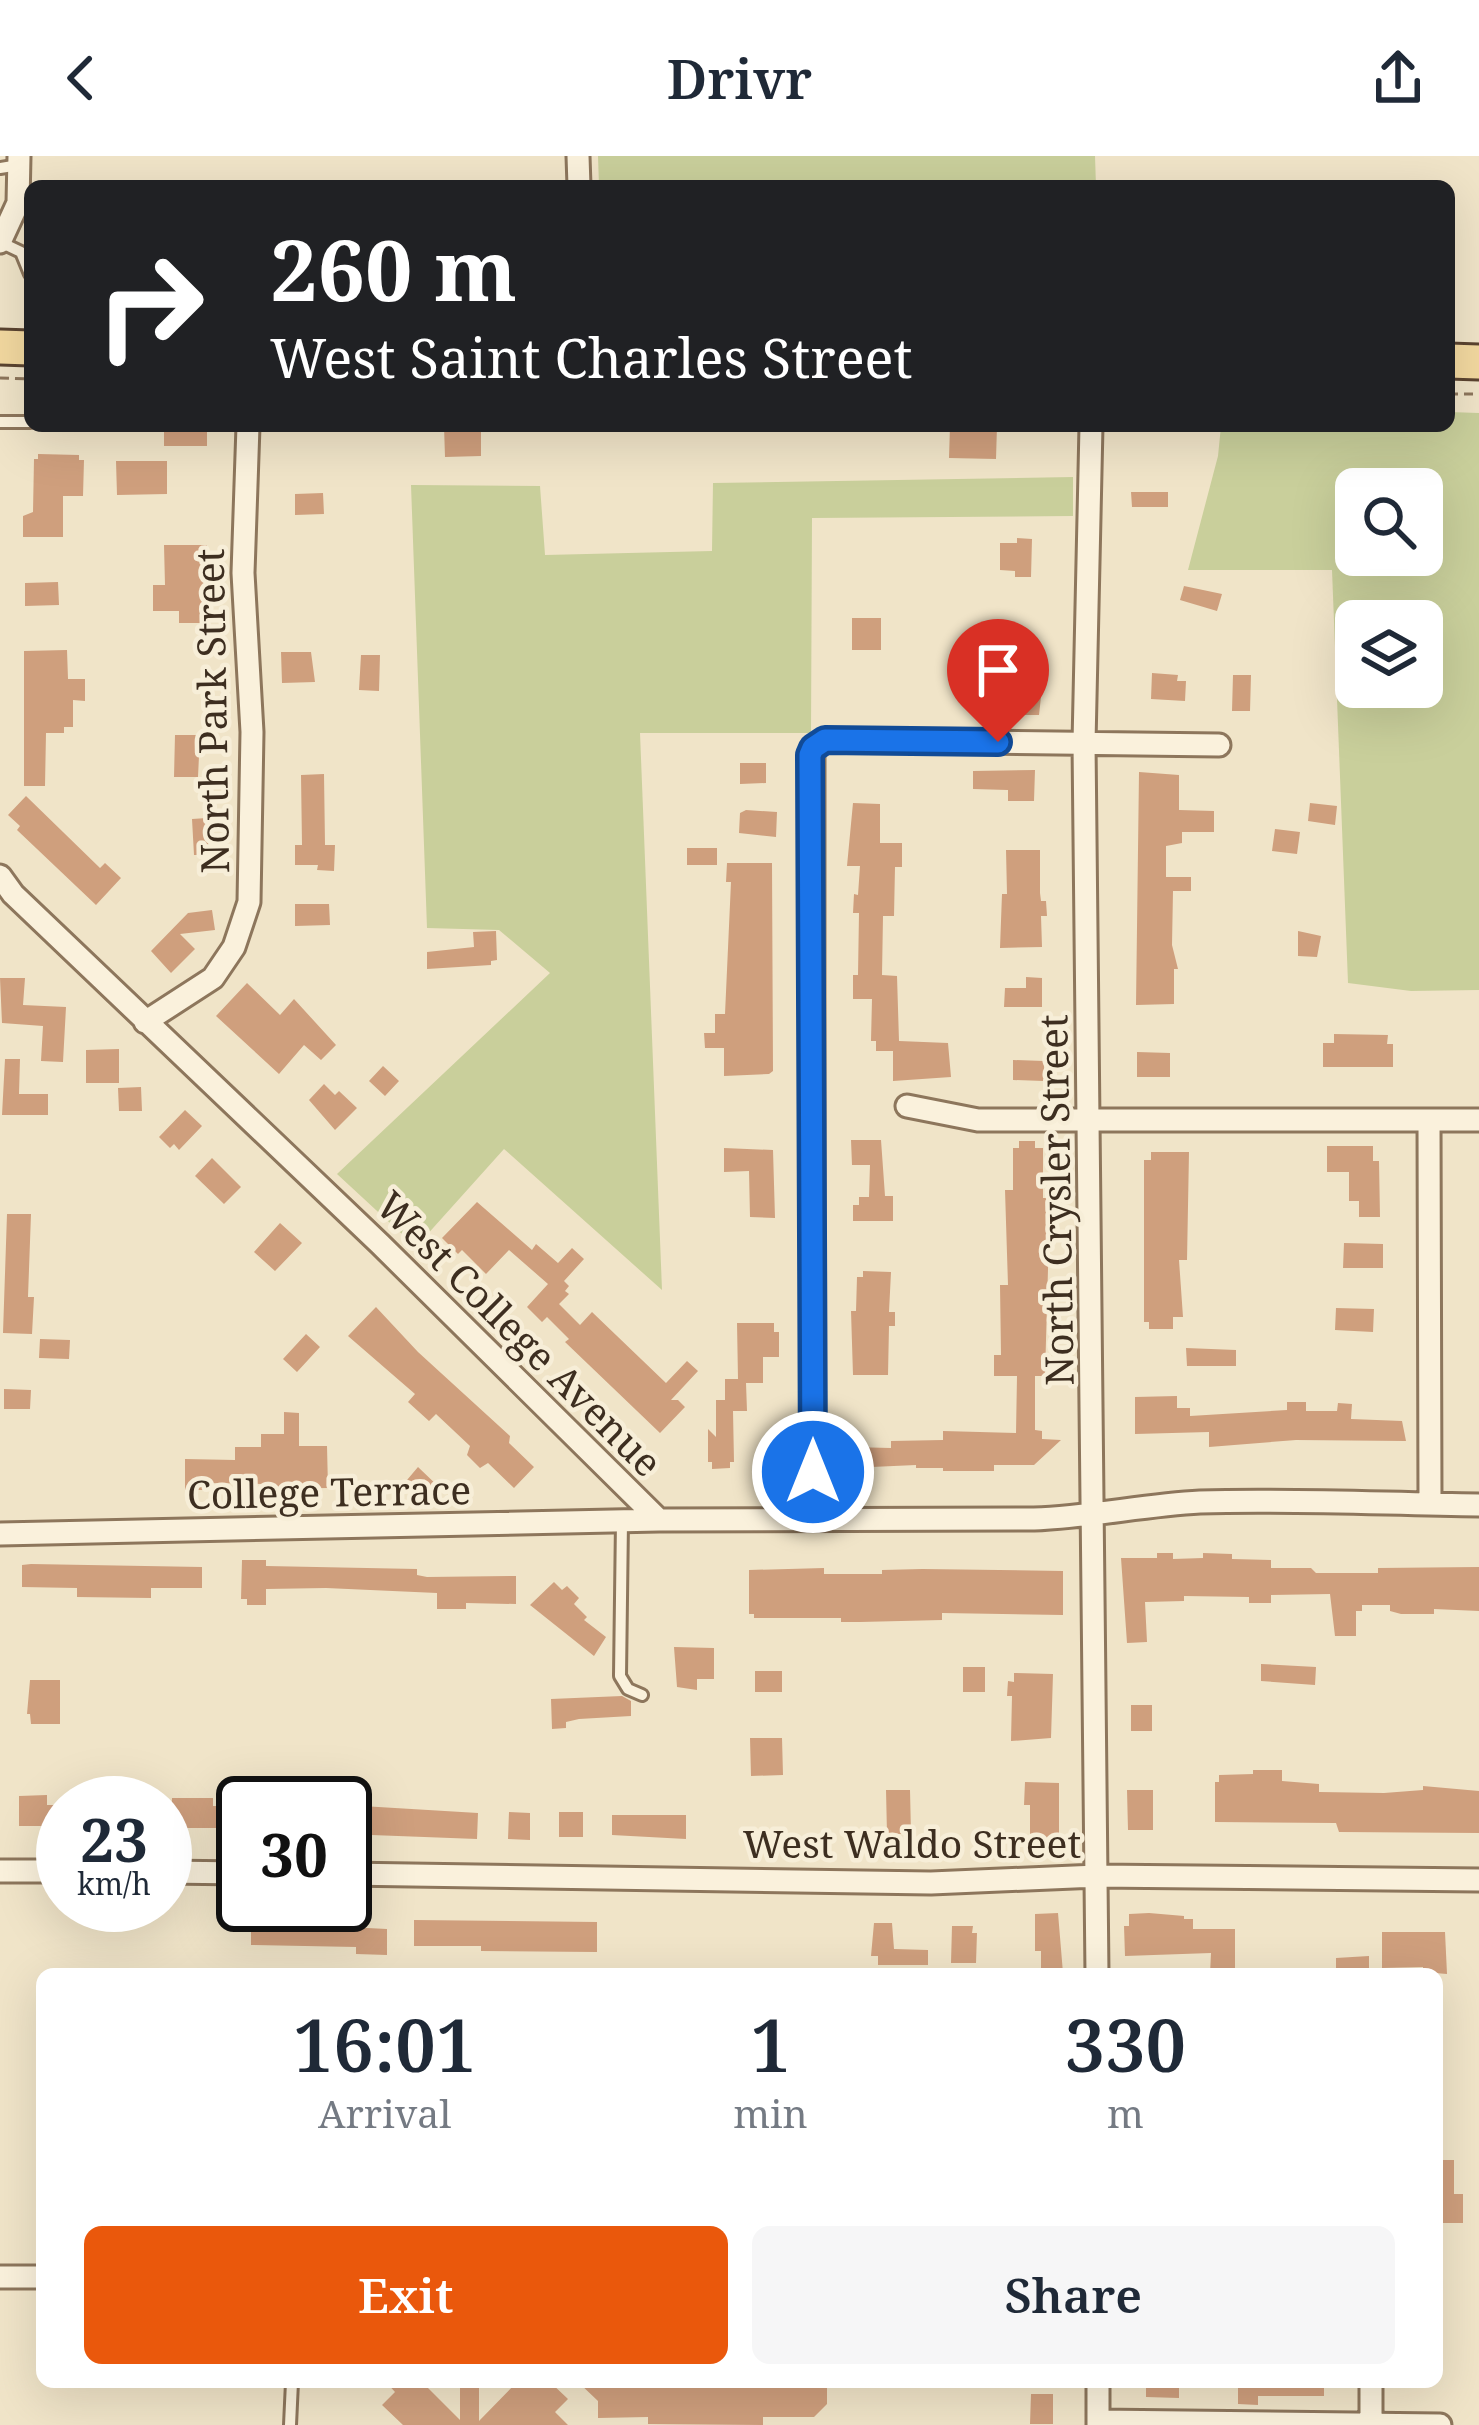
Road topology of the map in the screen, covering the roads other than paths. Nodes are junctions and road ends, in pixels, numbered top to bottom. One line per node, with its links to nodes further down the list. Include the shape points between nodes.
1 (15, 167): 2 (street)
2 (8, 210): 3 (street)
3 (0, 242): 4 (lane)
4 (24, 259)
5 (248, 432): 10 (street, North Park Street, via 249,902 213,978)
6 (1091, 432): 7 (street, North Crysler Street)
7 (1084, 743): 8 (street); 14 (street, North Crysler Street); 18 (street, via 825,740 813,748)
8 (1219, 746)
9 (0, 875): 10 (street, West College Avenue)
10 (145, 1022): 20 (street, West College Avenue)
11 (907, 1106): 14 (street, via 978,1120)
12 (1429, 1120): 13 (street); 14 (street); 15 (street)
13 (1479, 1120)
14 (1091, 1121): 17 (street, North Crysler Street)
15 (1430, 1504): 16 (street, West College Avenue); 17 (street, West College Avenue, via 1204,1502)
16 (1479, 1505)
17 (1095, 1515): 18 (street, West College Avenue); 26 (street, North Crysler Street)
18 (813, 1518): 20 (street, West College Avenue)
19 (622, 1520): 20 (street, College Terrace); 21 (street, College Terrace); 22 (lane, via 620,1676)
20 (659, 1520)
21 (0, 1534)
22 (642, 1695)
23 (0, 1871): 24 (street)
24 (36, 1871)
25 (372, 1874): 26 (street, West Waldo Street, via 931,1883)
26 (1097, 1876): 27 (street, West Waldo Street); 28 (street, North Crysler Street)
27 (1479, 1880)
28 (1097, 1968)
29 (0, 2277): 30 (street)
30 (36, 2277)
31 (292, 2388): 36 (lane)
32 (1098, 2388): 34 (street)
33 (1371, 2388): 35 (street)
34 (1098, 2423): 35 (street)
35 (1371, 2424): 37 (street)
36 (290, 2425)
37 (1440, 2425)

